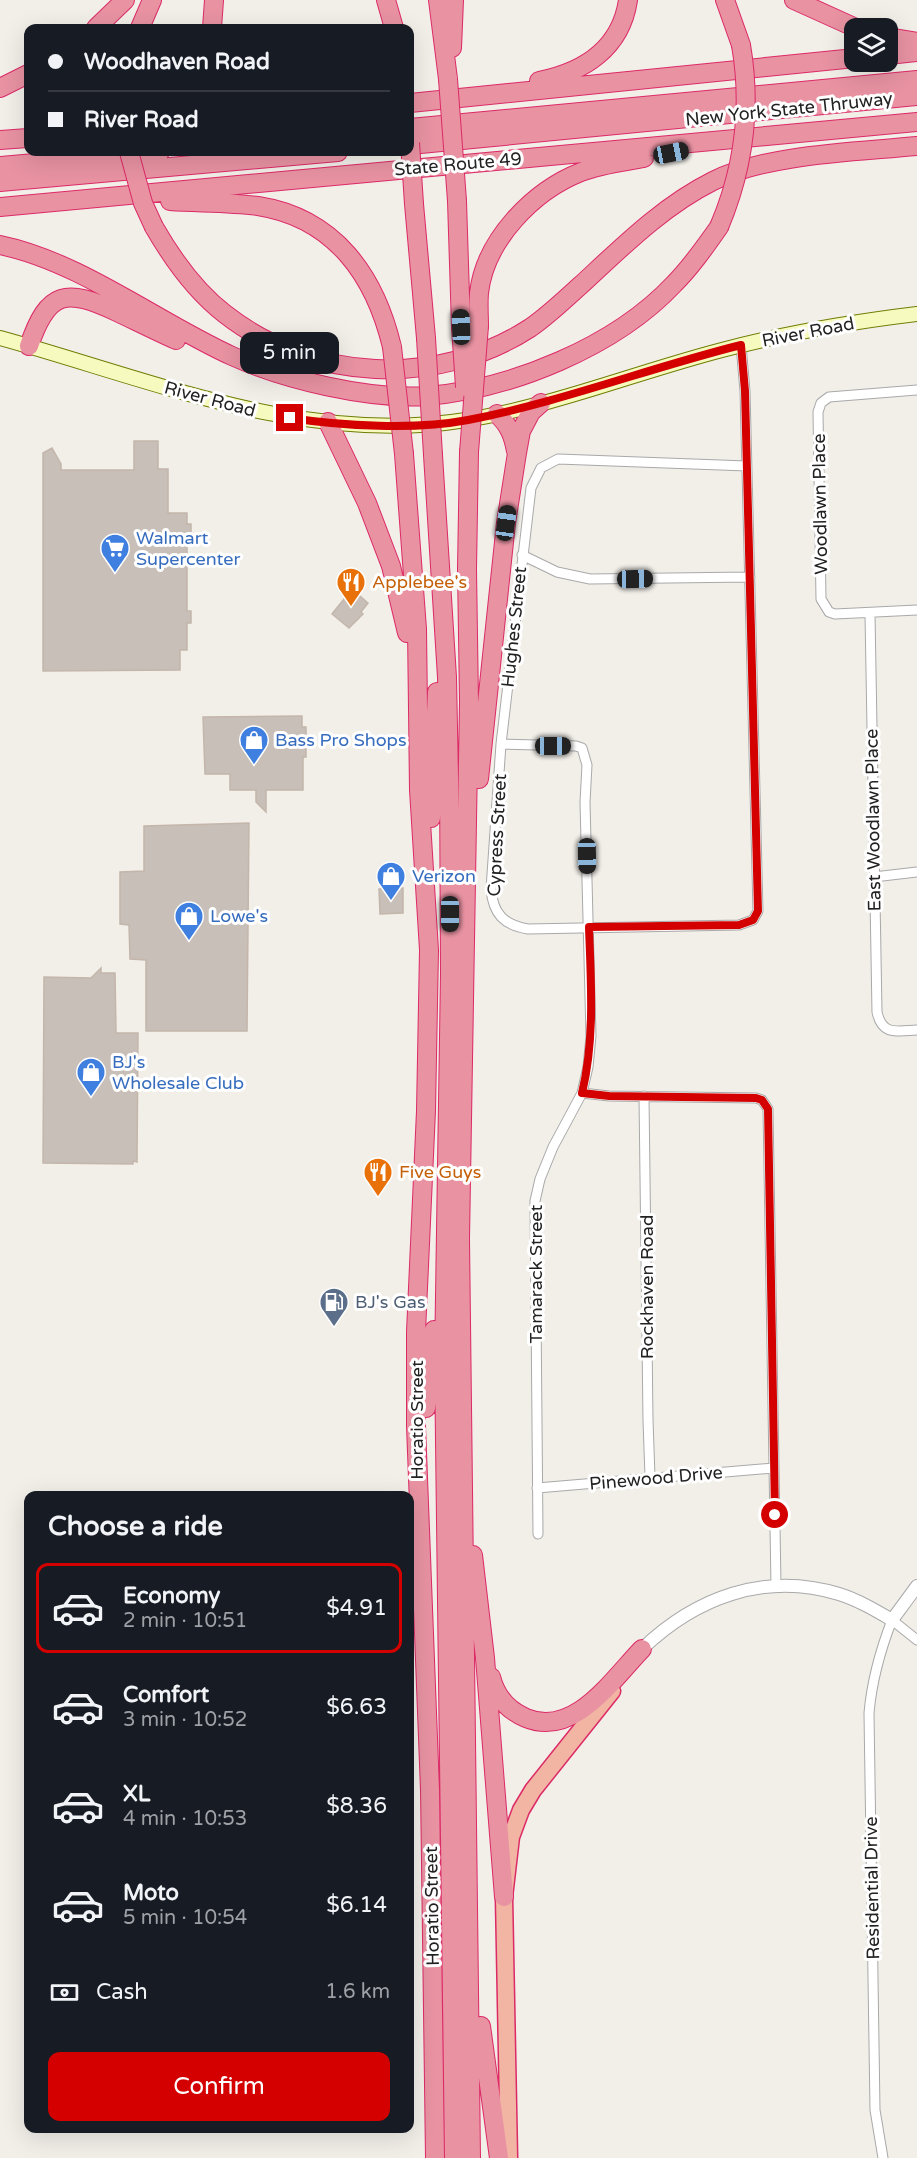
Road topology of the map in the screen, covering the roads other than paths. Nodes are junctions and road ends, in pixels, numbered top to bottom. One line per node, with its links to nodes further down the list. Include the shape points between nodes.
1 (125, 0): 12 (highway)
2 (152, 0): 13 (highway)
3 (214, 0): 14 (highway)
4 (386, 0): 15 (highway)
5 (400, 0): 16 (highway)
6 (438, 0): 23 (highway)
7 (454, 0): 23 (highway)
8 (628, 0): 27 (highway, via 626,15 610,45 598,57 557,78)
9 (725, 0): 51 (highway, bridge, via 741,45 747,85 745,140 719,227 693,264 640,315 601,340 543,367 456,393)
10 (794, 0): 11 (highway)
11 (844, 23)
12 (100, 24)
13 (142, 24)
14 (212, 24)
15 (393, 24)
16 (402, 24)
17 (898, 39): 18 (highway)
18 (917, 42)
19 (917, 52): 20 (highway)
20 (898, 54)
21 (844, 59): 27 (highway)
22 (24, 76): 25 (highway)
23 (448, 79): 46 (highway, bridge)
24 (917, 80): 30 (highway, New York State Thruway)
25 (0, 88)
26 (917, 96): 34 (highway, New York State Thruway)
27 (465, 98): 28 (highway)
28 (414, 103)
29 (917, 122): 33 (highway, State Route 49)
30 (414, 128)
31 (24, 138): 32 (highway)
32 (0, 140)
33 (725, 141): 42 (highway, State Route 49); 46 (highway, via 584,171 551,187 514,220 495,249 485,270)
34 (414, 144)
35 (917, 146): 37 (highway, bridge, via 782,161 742,169 714,180 681,198 646,225 554,310 530,327 478,355 415,369 365,369 332,364 275,346 225,314 184,274 154,227)
36 (114, 156): 40 (highway)
37 (130, 156)
38 (294, 156): 41 (highway)
39 (411, 156): 59 (highway, bridge)
40 (0, 166)
41 (0, 183)
42 (108, 197): 43 (highway, State Route 49); 62 (highway, bridge, via 274,209 334,241 369,282 392,347 404,453)
43 (0, 207)
44 (0, 245): 51 (highway, via 85,277 236,358 297,379)
45 (917, 314): 48 (main road, River Road, via 802,331)
46 (470, 326): 66 (highway, bridge)
47 (0, 338): 49 (main road, River Road)
48 (741, 345): 52 (main road, River Road); 56 (street)
49 (29, 346): 51 (highway, via 47,308 70,296 79,296 249,373 315,391); 54 (main road, River Road, via 257,412)
50 (917, 390): 61 (street, Woodlawn Place, via 829,397 818,412 821,599 829,612)
51 (386, 396)
52 (541, 403): 53 (main road, River Road); 55 (highway, via 521,431)
53 (497, 414): 54 (main road, River Road, via 431,424); 55 (highway, via 508,425)
54 (328, 422): 62 (highway, via 367,503 391,566)
55 (517, 453): 66 (highway)
56 (747, 466): 57 (street, Hughes Street, via 558,459 550,462 531,488); 58 (street)
57 (522, 555): 58 (street, via 557,572 590,579); 63 (street, Hughes Street)
58 (750, 577): 68 (street, Cypress Street, via 758,911 753,920 739,925)
59 (442, 607): 67 (highway); 72 (highway, via 448,699 450,891)
60 (917, 610): 61 (street, Woodlawn Place)
61 (870, 614): 65 (street, East Woodlawn Place)
62 (418, 690): 67 (highway, Horatio Street)
63 (501, 744): 68 (street, Tamarack Street, via 576,746 586,756); 68 (street, Cypress Street, via 491,889 497,914 505,922 528,929)
64 (917, 872): 65 (street)
65 (874, 877): 69 (street, East Woodlawn Place, via 880,1025 895,1031)
66 (466, 900): 73 (highway, via 460,1239)
67 (426, 909): 77 (highway, Horatio Street, via 426,1111 416,1332)
68 (589, 927): 70 (street, Tamarack Street, via 591,1036)
69 (917, 1030)
70 (582, 1093): 71 (street); 76 (street, Tamarack Street, via 553,1147 536,1201)
71 (644, 1096): 74 (street, via 756,1098 768,1109); 75 (street, Rockhaven Road)
72 (443, 1276): 77 (highway, via 437,1297); 88 (highway)
73 (462, 1457): 84 (highway); 86 (highway)
74 (774, 1468): 75 (street, Pinewood Drive); 79 (street)
75 (650, 1478): 76 (street, Pinewood Drive)
76 (537, 1488): 78 (street, Tamarack Street)
77 (418, 1522): 87 (highway, Horatio Street, via 430,1801)
78 (538, 1533)
79 (776, 1586): 81 (street, via 838,1594); 83 (street, via 745,1590 707,1602 661,1631)
80 (917, 1586): 81 (street)
81 (892, 1620): 82 (street); 92 (street, Residential Drive, via 878,1655 869,1713 875,2110)
82 (917, 1640)
83 (642, 1649): 84 (highway, via 585,1707 548,1724 508,1709 498,1696); 85 (highway, via 521,1810 511,1837)
84 (485, 1658): 85 (highway)
85 (504, 1897): 91 (highway)
86 (469, 1940): 89 (highway); 90 (highway, via 476,1966 483,2054)
87 (435, 2158)
88 (454, 2158)
89 (471, 2158)
90 (499, 2158)
91 (510, 2158)
92 (883, 2158)

